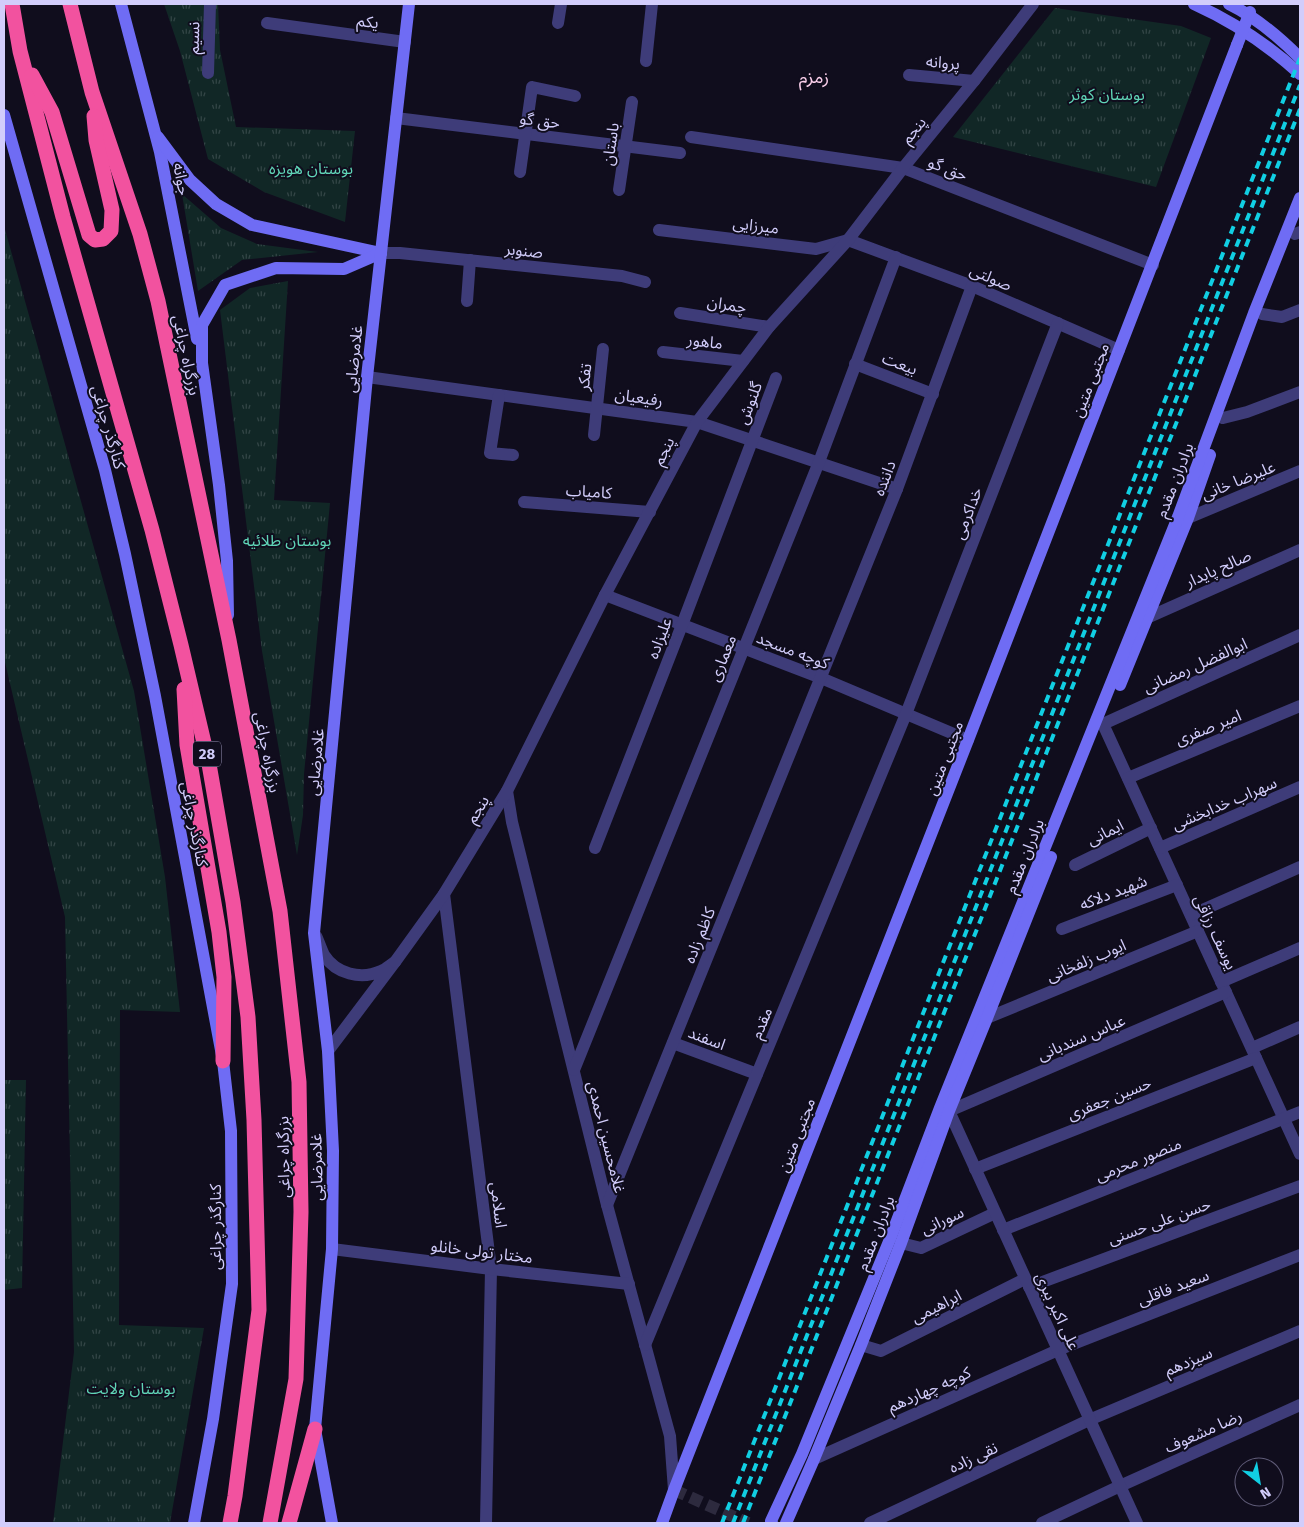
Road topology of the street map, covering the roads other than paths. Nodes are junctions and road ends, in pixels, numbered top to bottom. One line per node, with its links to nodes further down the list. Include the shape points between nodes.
1 (12, 4): 15 (highway, بزرگراه چراغی / 28)
2 (70, 4): 22 (highway, بزرگراه چراغی)
3 (121, 4): 27 (main road, جوانه)
4 (210, 4): 18 (street, نسیم)
5 (409, 4): 14 (main road, غلامرضایی)
6 (561, 4): 13 (street)
7 (652, 4): 17 (street)
8 (1033, 4): 21 (street, پنجم)
9 (1194, 4): 19 (main road, via 1274,51)
10 (1230, 4): 16 (main road, via 1279,37)
11 (1252, 8): 43 (main road, مجتبی متین, bridge)
12 (267, 22): 14 (street, یکم)
13 (558, 23)
14 (404, 42): 26 (main road, غلامرضایی)
15 (20, 51): 22 (highway, via 52,112 89,235 95,240 104,239 111,231 112,210 96,140); 81 (highway, بزرگراه چراغی / 28)
16 (1300, 58)
17 (646, 61)
18 (208, 73)
19 (1300, 74)
20 (909, 75): 21 (street, پروانه)
21 (974, 81): 32 (street, پنجم)
22 (92, 92): 80 (highway, بزرگراه چراغی, via 140,234 158,301)
23 (575, 96): 28 (street, via 532,87)
24 (632, 102): 30 (street, باستان)
25 (4, 115): 110 (main road, کنارگذر چراغی, via 105,470 125,554 155,696)
26 (396, 118): 28 (street, حق گو); 40 (main road, غلامرضایی)
27 (155, 133): 40 (main road, via 190,180 216,204 252,225); 56 (main road, جوانه)
28 (526, 134): 30 (street, حق گو); 33 (street)
29 (691, 137): 32 (street, حق گو)
30 (626, 147): 31 (street, حق گو); 34 (street, باستان)
31 (680, 154)
32 (903, 168): 39 (street, پنجم); 43 (street, حق گو)
33 (520, 172)
34 (619, 190)
35 (1300, 198): 38 (main road, برادران مقدم)
36 (1300, 221): 38 (main road, برادران مقدم)
37 (659, 230): 39 (street, میرزایی, via 816,249)
38 (1294, 233): 49 (main road, برادران مقدم)
39 (848, 240): 41 (street, صولتی); 51 (street, پنجم)
40 (381, 253): 42 (street, صنوبر); 56 (main road, via 344,269 276,268 225,285 202,325); 58 (main road, غلامرضایی)
41 (896, 257): 45 (street, صولتی); 57 (street, معماری)
42 (470, 260): 44 (street, صنوبر, via 622,276); 46 (street)
43 (1152, 265): 53 (main road, مجتبی متین)
44 (645, 282)
45 (972, 286): 50 (street, صولتی); 61 (street, داننده)
46 (467, 300)
47 (1300, 310): 49 (street, via 1282,317)
48 (680, 313): 51 (street, چمران)
49 (1258, 313): 64 (main road, برادران مقدم)
50 (1058, 323): 53 (street, صولتی); 85 (street, خداکرمی)
51 (769, 327): 55 (street, پنجم)
52 (603, 349): 63 (street, تفکر)
53 (1119, 350): 87 (main road, مجتبی متین)
54 (664, 352): 55 (street, ماهور)
55 (743, 361): 65 (street, پنجم)
56 (202, 364): 80 (main road, via 227,561)
57 (856, 364): 61 (street, بیعت); 69 (street, معماری)
58 (367, 377): 62 (street, رفیعیان); 101 (main road, غلامرضایی)
59 (776, 378): 67 (street, گلنوش)
60 (1300, 392): 64 (street, via 1247,412)
61 (933, 394): 71 (street, داننده)
62 (498, 395): 63 (street, رفیعیان); 68 (street, via 490,453)
63 (597, 408): 65 (street, رفیعیان); 66 (street, تفکر)
64 (1219, 417): 74 (main road, برادران مقدم)
65 (697, 422): 67 (street, رفیعیان); 73 (street, پنجم)
66 (594, 435)
67 (753, 440): 69 (street, رفیعیان); 78 (street, علیزاده)
68 (513, 455)
69 (819, 462): 71 (street, رفیعیان); 82 (street, معماری)
70 (1300, 472): 74 (street, علیرضا خانی)
71 (897, 489): 83 (street, داننده)
72 (524, 502): 73 (street, کامیاب)
73 (650, 512): 76 (street, پنجم)
74 (1183, 517): 77 (main road, برادران مقدم)
75 (1300, 550): 77 (street, صالح پایدار)
76 (605, 595): 78 (street, کوچه مسجد); 90 (street, پنجم)
77 (1144, 616): 86 (main road, برادران مقدم)
78 (682, 625): 82 (street, کوچه مسجد); 92 (street, علیزاده)
79 (1300, 635): 86 (street, ابوالفضل رمضانی)
80 (229, 640): 143 (highway, بزرگراه چراغی, via 280,911 299,1082 302,1212 296,1380)
81 (181, 645): 110 (highway, via 187,744 224,977); 139 (highway, بزرگراه چراغی / 28, via 209,764 233,902 248,1016 259,1310)
82 (744, 648): 83 (street, کوچه مسجد); 111 (street, معماری)
83 (821, 678): 85 (street, کوچه مسجد); 107 (street, کاظم زاده)
84 (1300, 706): 88 (street, امیر صفری)
85 (906, 714): 87 (street, کوچه مسجد); 112 (street, مقدم)
86 (1100, 722): 88 (street, یوسف رزاقی); 105 (main road, برادران مقدم)
87 (968, 740): 138 (main road, مجتبی متین)
88 (1128, 778): 91 (street, یوسف رزاقی)
89 (1300, 787): 93 (street, سهراب خدابخشی)
90 (507, 791): 97 (street, پنجم); 111 (street, غلامحسین احمدی)
91 (1150, 828): 93 (street, یوسف رزاقی); 94 (street, ایمانی)
92 (595, 848)
93 (1160, 848): 96 (street, یوسف رزاقی)
94 (1075, 865)
95 (1300, 868): 98 (street)
96 (1177, 885): 98 (street, یوسف رزاقی); 99 (street, شهید دلاکه)
97 (444, 894): 103 (street, پنجم); 125 (street, اسلامی)
98 (1191, 915): 100 (street, یوسف رزاقی)
99 (1062, 929)
100 (1198, 931): 104 (street, یوسف رزاقی); 105 (street, ایوب زلفخانی)
101 (314, 933): 103 (street, پنجم, via 335,968 351,975 366,976); 108 (main road, غلامرضایی)
102 (1300, 948): 104 (street, عباس سندبانی)
103 (394, 962): 108 (street, پنجم)
104 (1224, 987): 109 (street, یوسف رزاقی); 113 (street, عباس سندبانی)
105 (982, 1018): 113 (main road, برادران مقدم)
106 (1300, 1027): 109 (street, حسین جعفری)
107 (673, 1043): 112 (street, اسفند); 119 (street, کاظم زاده)
108 (328, 1051): 123 (main road, غلامرضایی, via 333,1151)
109 (1254, 1053): 115 (street, یوسف رزاقی); 117 (street, حسین جعفری)
110 (223, 1061): 140 (main road, کنارگذر چراغی, via 231,1131 232,1284)
111 (574, 1070): 119 (street, غلامحسین احمدی)
112 (757, 1074): 130 (street, مقدم)
113 (944, 1110): 117 (street, علی اکبر ببری); 122 (main road, برادران مقدم)
114 (1300, 1112): 115 (street, منصور محرمی)
115 (1284, 1119): 116 (street, یوسف رزاقی); 121 (street, منصور محرمی)
116 (1300, 1154)
117 (975, 1169): 120 (street, علی اکبر ببری)
118 (1300, 1186): 126 (street, حسن علی حسنی)
119 (607, 1205): 127 (street, غلامحسین احمدی)
120 (995, 1213): 121 (street, علی اکبر ببری); 122 (street, سورانی, via 921,1248)
121 (1003, 1230): 126 (street, علی اکبر ببری)
122 (895, 1241): 129 (main road, برادران مقدم)
123 (332, 1249): 125 (street, مختار تولی خانلو); 134 (main road, غلامرضایی)
124 (1300, 1255): 131 (street, سعید فاقلی)
125 (490, 1269): 127 (street, مختار تولی خانلو); 146 (street, اسلامی)
126 (1027, 1283): 129 (street, ابراهیمی, via 881,1351); 131 (street, علی اکبر ببری)
127 (629, 1284): 130 (street, غلامحسین احمدی)
128 (1300, 1331): 133 (street, سیزدهم)
129 (855, 1343): 135 (main road, برادران مقدم); 136 (main road, برادران مقدم)
130 (645, 1345): 138 (street, غلامحسین احمدی, via 670,1436)
131 (1058, 1350): 133 (street, علی اکبر ببری); 136 (street, کوچه چهاردهم)
132 (1300, 1405): 137 (street, رضا مشعوف)
133 (1089, 1420): 137 (street, علی اکبر ببری); 150 (street, نقی زاده)
134 (315, 1429): 144 (highway); 145 (main road, غلامرضایی)
135 (802, 1454): 136 (main road); 148 (main road, برادران مقدم)
136 (814, 1459): 149 (main road, برادران مقدم)
137 (1120, 1486): 151 (street, رضا مشعوف); 152 (street, علی اکبر ببری)
138 (674, 1490): 147 (main road, مجتبی متین)
139 (236, 1496): 141 (highway, via 222,1511); 142 (highway, بزرگراه چراغی / 28)
140 (194, 1523)
141 (220, 1523)
142 (230, 1523)
143 (270, 1523)
144 (289, 1523)
145 (332, 1523)
146 (486, 1523)
147 (662, 1523)
148 (772, 1523)
149 (786, 1523)
150 (870, 1523)
151 (1042, 1523)
152 (1137, 1523)

